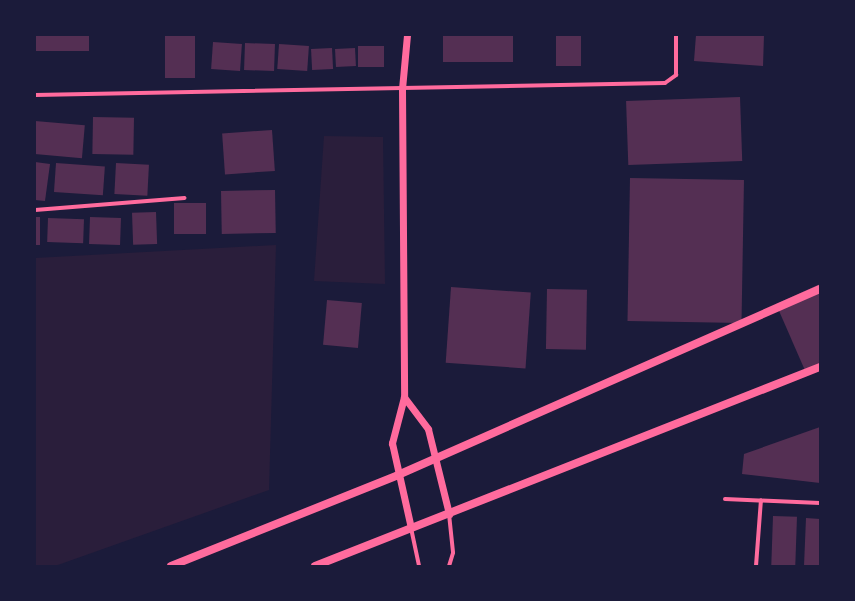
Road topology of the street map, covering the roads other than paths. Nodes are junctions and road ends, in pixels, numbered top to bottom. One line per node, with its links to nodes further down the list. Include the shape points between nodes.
1 (407, 35): 3 (street)
2 (676, 35): 3 (street, via 676,75 665,84)
3 (402, 89): 4 (street); 9 (street)
4 (35, 95)
5 (185, 198): 6 (street)
6 (35, 210)
7 (820, 289): 10 (main road)
8 (820, 368): 15 (main road)
9 (404, 397): 10 (street, via 428,429); 11 (street, via 392,443)
10 (436, 459): 11 (main road); 15 (street)
11 (398, 475): 16 (street); 17 (main road)
12 (725, 499): 13 (street)
13 (761, 500): 14 (street); 21 (street)
14 (820, 503)
15 (449, 514): 16 (main road); 20 (street, via 453,553)
16 (411, 528): 18 (main road); 19 (street)
17 (170, 566)
18 (315, 566)
19 (419, 566)
20 (449, 566)
21 (756, 566)

